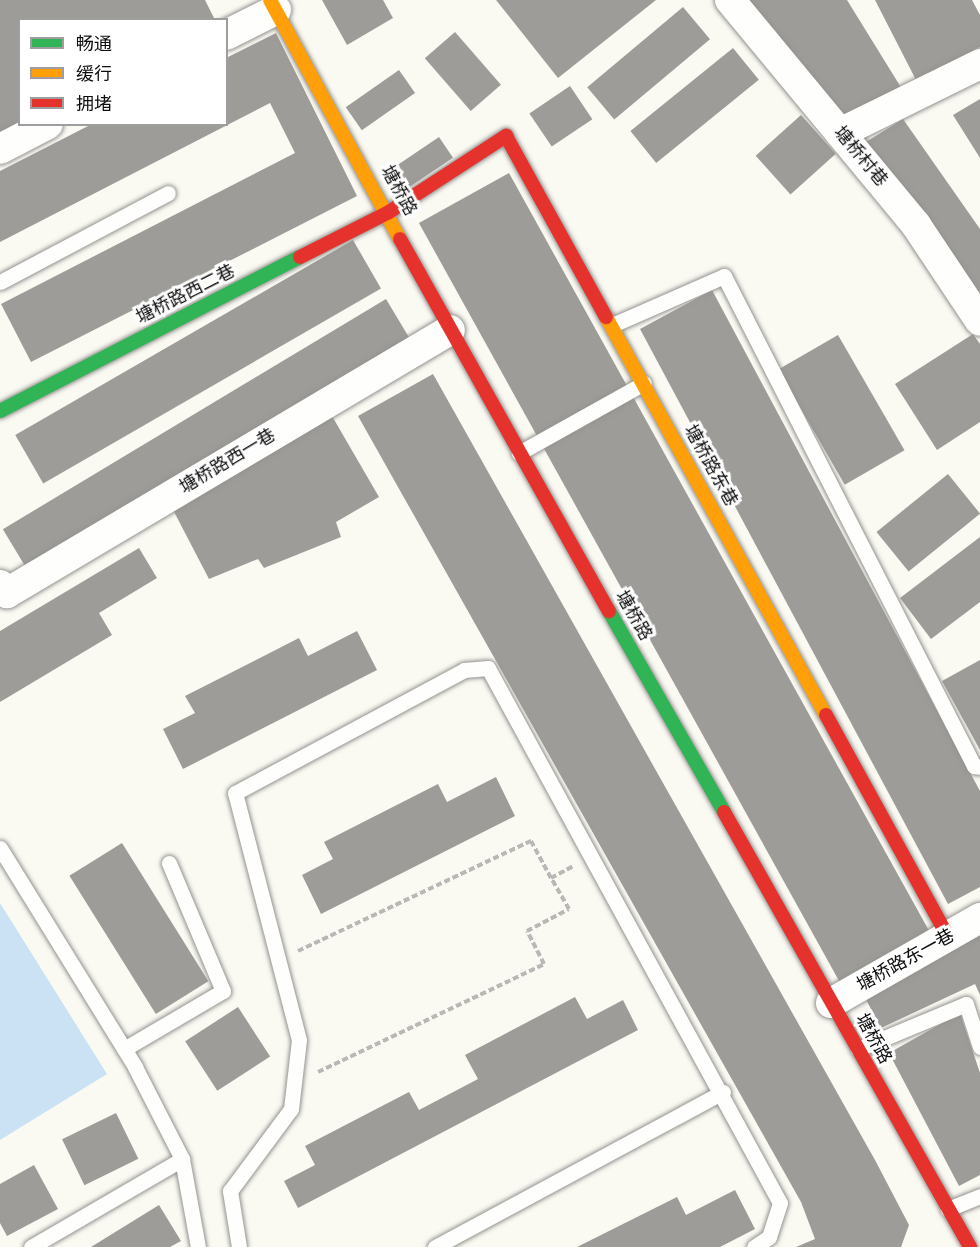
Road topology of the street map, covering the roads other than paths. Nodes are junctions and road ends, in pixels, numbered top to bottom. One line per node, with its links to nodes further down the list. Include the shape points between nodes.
1 (730, 0): 6 (street, 塘桥村巷)
2 (273, 5): 3 (street); 9 (street, 塘桥路)
3 (228, 34)
4 (980, 64): 6 (street)
5 (44, 126): 7 (street)
6 (840, 133): 11 (street, 塘桥村巷, via 916,225)
7 (0, 149)
8 (168, 194): 10 (lane)
9 (389, 212): 12 (street, 塘桥路东巷, via 506,136); 13 (street, 塘桥路); 15 (street, 塘桥路西二巷)
10 (0, 282)
11 (980, 321)
12 (612, 325): 14 (street, 塘桥路东巷); 18 (lane, via 724,276 974,766)
13 (450, 330): 16 (street, 塘桥路); 17 (street, 塘桥路西一巷)
14 (644, 383): 16 (lane); 22 (street, 塘桥路东巷)
15 (0, 411)
16 (519, 453): 23 (street, 塘桥路)
17 (4, 589)
18 (980, 767)
19 (0, 848): 25 (lane)
20 (169, 863): 25 (lane, via 223,991)
21 (980, 918): 22 (street, 塘桥路东一巷)
22 (948, 937): 23 (street, 塘桥路东一巷)
23 (831, 1003): 26 (street, 塘桥路)
24 (980, 1047): 26 (lane, via 966,1004)
25 (123, 1049): 28 (lane)
26 (858, 1049): 30 (street, 塘桥路)
27 (723, 1092): 33 (lane, via 488,668 464,670 235,793 299,1040 291,1109 230,1191); 34 (lane); 35 (lane, via 780,1203 769,1237)
28 (182, 1159): 31 (lane); 32 (lane)
29 (980, 1196): 30 (lane)
30 (948, 1209): 36 (street, 塘桥路)
31 (32, 1247)
32 (198, 1247)
33 (239, 1247)
34 (435, 1247)
35 (754, 1247)
36 (970, 1247)

